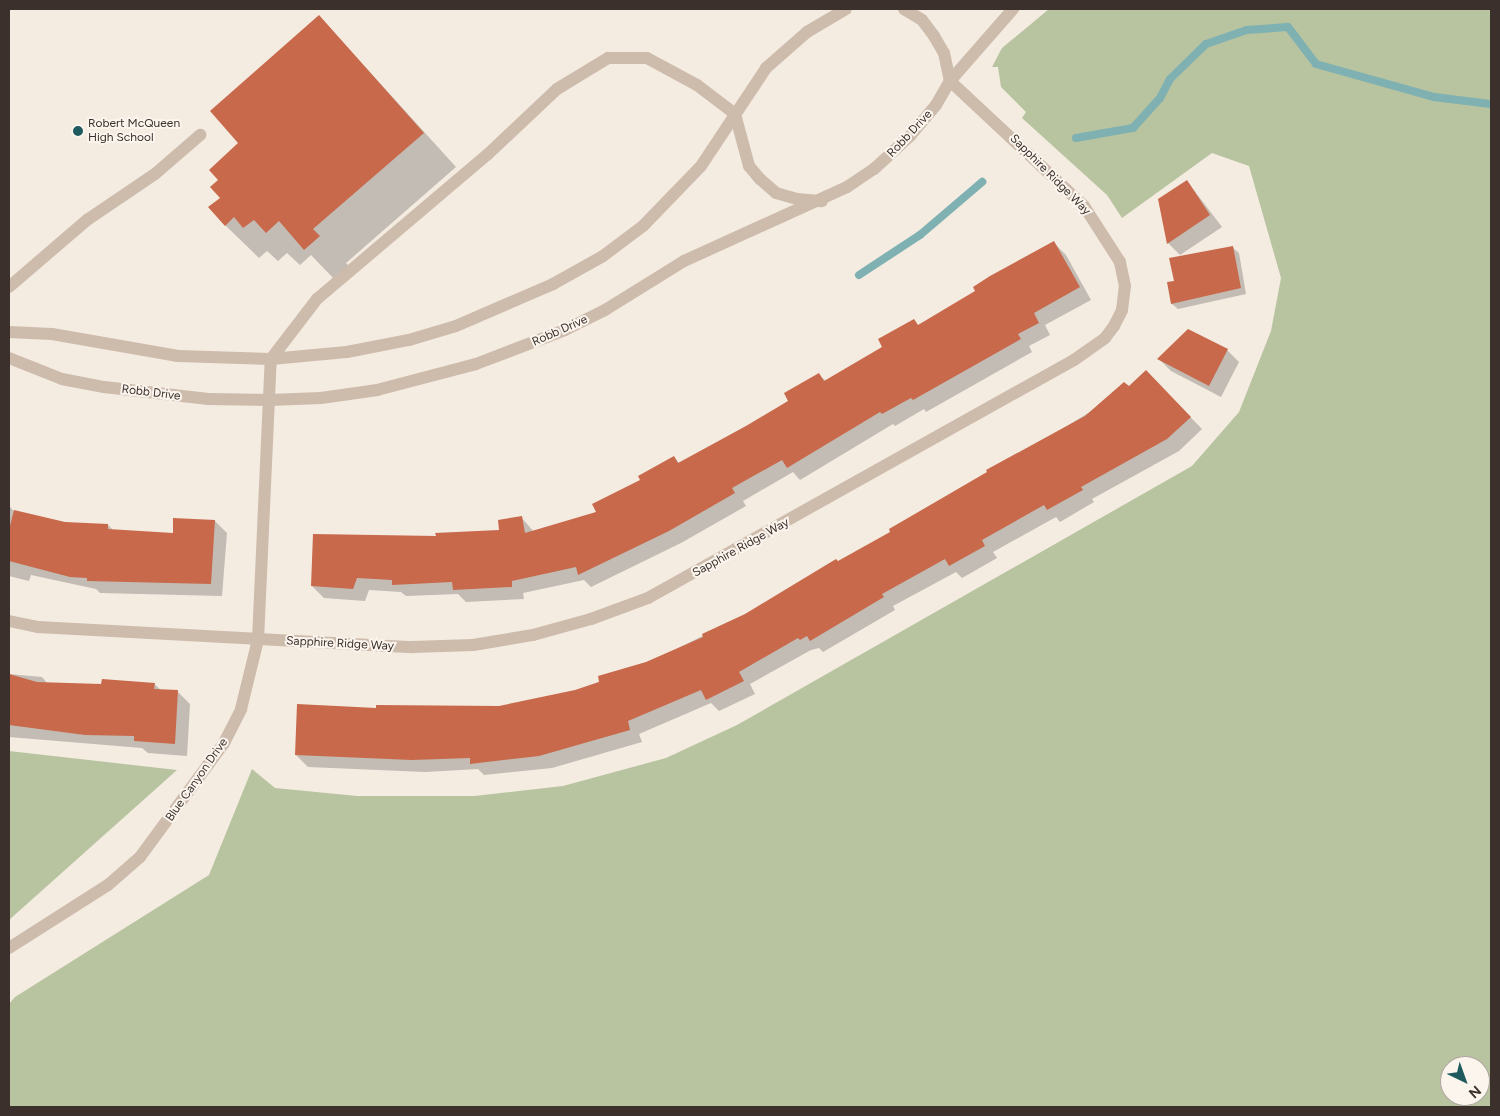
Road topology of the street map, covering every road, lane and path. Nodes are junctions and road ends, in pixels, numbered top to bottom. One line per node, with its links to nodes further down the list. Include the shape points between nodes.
1 (846, 9): 5 (street, via 822,22 766,68)
2 (904, 9): 4 (street, via 922,20 934,36 944,54)
3 (1012, 9): 4 (street, Robb Drive)
4 (950, 81): 7 (street, Robb Drive, via 926,118 893,153 874,170); 14 (street, Sapphire Ridge Way, via 1084,206 1113,248 1125,286 1122,310 1109,332 1090,351 697,573 648,598 591,619 533,635 473,645 412,647)
5 (735, 114): 7 (street, via 749,166 760,179 776,193); 11 (street, via 690,178 643,226 603,256 553,284 456,326 409,340 348,352); 11 (street, via 697,85 647,58 608,58 557,88 487,155 317,299)
6 (200, 134): 8 (street, via 155,174 87,220)
7 (822, 201): 12 (street, Robb Drive, via 717,244 605,310 529,345 425,380 321,398)
8 (9, 287)
9 (9, 332): 11 (street, via 52,334 178,356)
10 (9, 358): 12 (street, Robb Drive, via 62,379 121,390 208,399)
11 (271, 359): 12 (street, Blue Canyon Drive)
12 (270, 400): 14 (street, Blue Canyon Drive)
13 (9, 621): 14 (street, Sapphire Ridge Way, via 38,627)
14 (258, 640): 15 (street, Blue Canyon Drive, via 241,709 224,743 162,830 140,857 108,885)
15 (9, 948)

